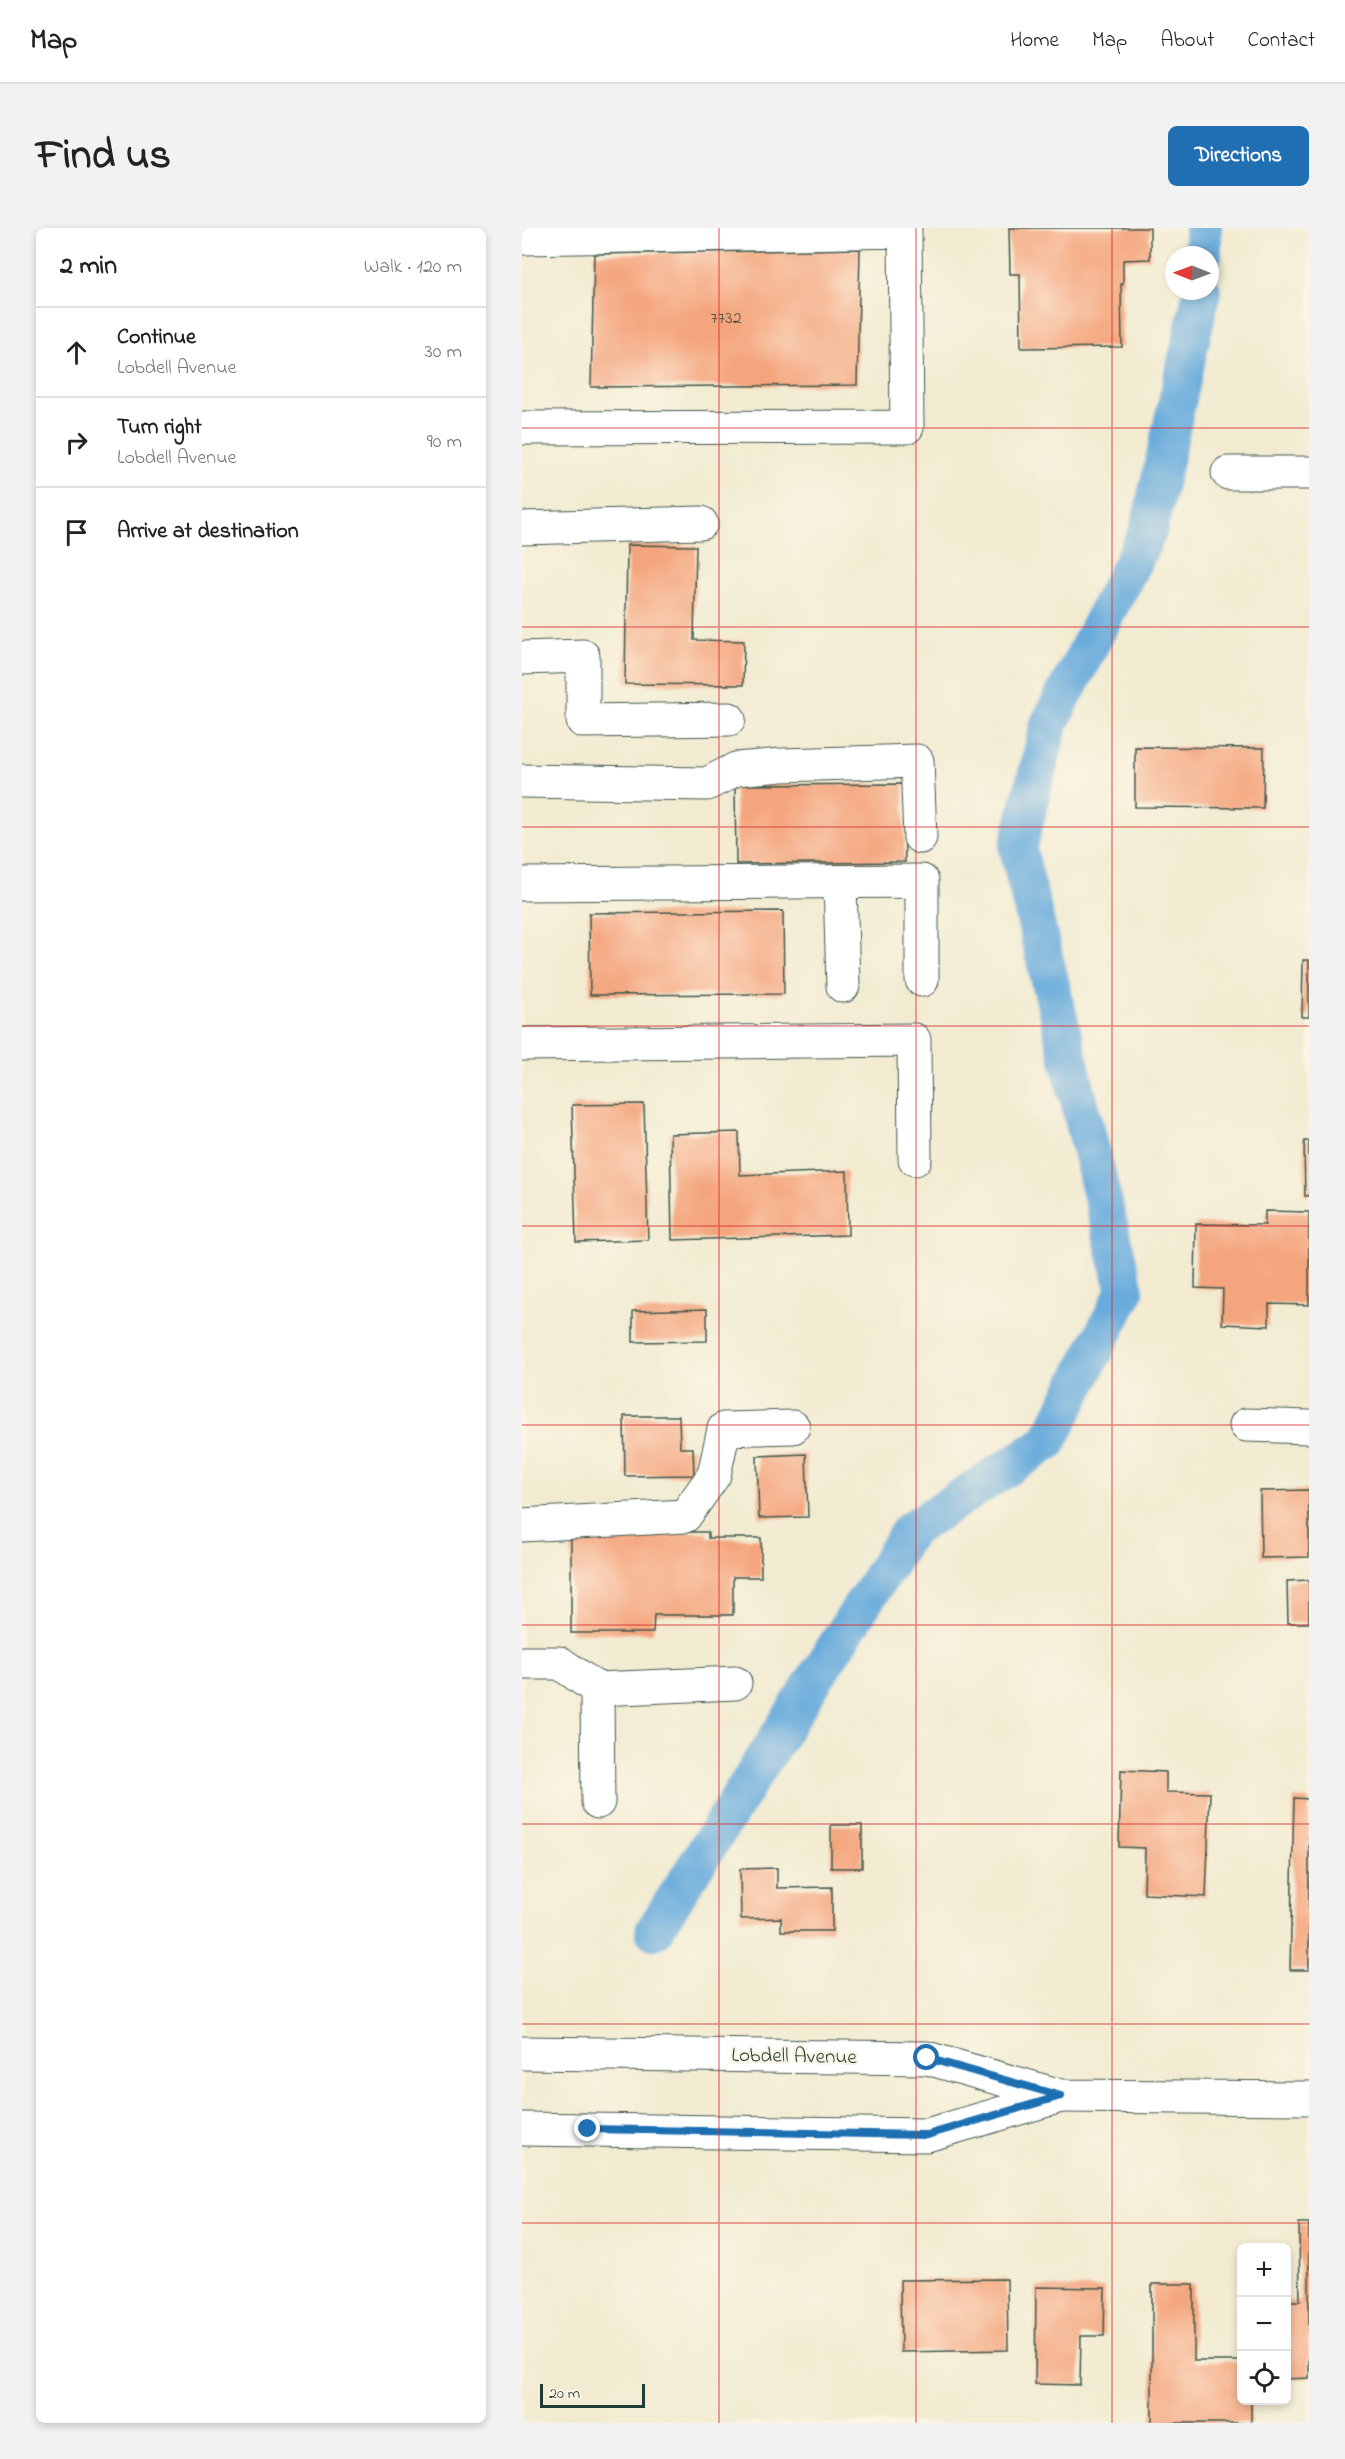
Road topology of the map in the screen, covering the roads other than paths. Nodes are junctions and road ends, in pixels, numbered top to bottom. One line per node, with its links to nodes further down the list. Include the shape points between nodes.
1 (522, 238): 2 (main road, via 904,231 907,427)
2 (522, 428)
3 (1309, 473): 4 (main road)
4 (1228, 474)
5 (701, 523): 6 (main road)
6 (522, 528)
7 (522, 658): 8 (main road, via 583,656 583,721)
8 (729, 719)
9 (522, 781): 10 (main road, via 707,784 736,769 917,761)
10 (920, 837)
11 (840, 882): 12 (main road); 13 (main road, via 922,881); 14 (main road)
12 (522, 884)
13 (922, 980)
14 (843, 987)
15 (522, 1044): 16 (main road, via 914,1040)
16 (915, 1160)
17 (1246, 1425): 19 (main road)
18 (793, 1427): 20 (main road, via 724,1429 714,1475 685,1516)
19 (1309, 1427)
20 (522, 1525)
21 (522, 1663): 23 (main road, via 560,1663)
22 (735, 1683): 23 (main road)
23 (597, 1689): 24 (main road)
24 (598, 1802)
25 (522, 2053): 26 (main road, Lobdell Avenue, via 927,2058)
26 (1061, 2096): 27 (main road, Lobdell Avenue); 28 (main road, Lobdell Avenue, via 927,2135)
27 (1309, 2098)
28 (522, 2128)

